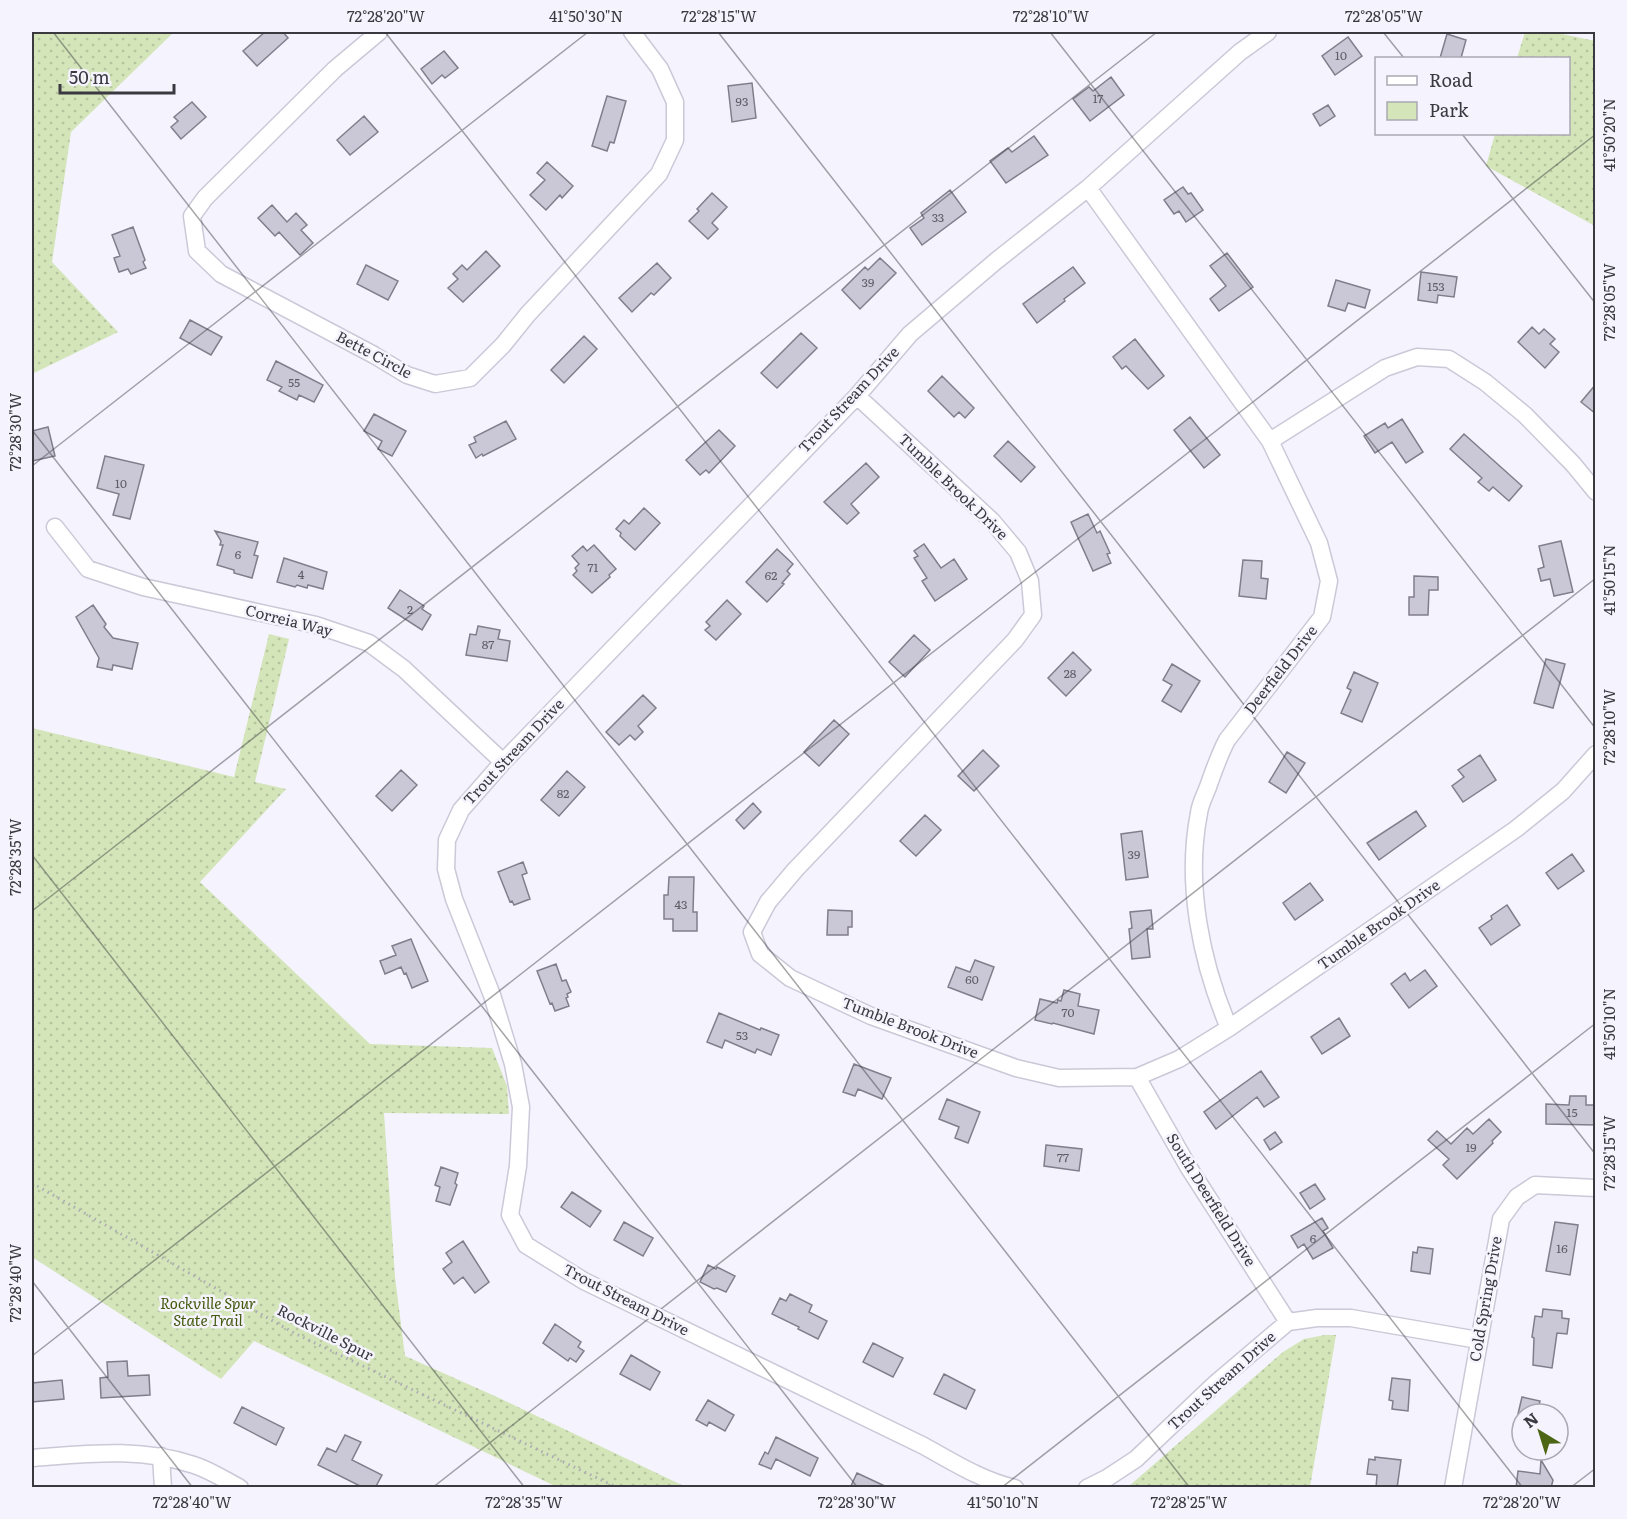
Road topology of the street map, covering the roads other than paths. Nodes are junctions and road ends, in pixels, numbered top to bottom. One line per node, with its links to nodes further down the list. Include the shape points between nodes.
1 (378, 32): 2 (street, Bette Circle, via 335,69 205,198 192,216 197,251 221,274 407,375 435,384 470,378 659,174 675,140 675,102 660,69)
2 (632, 32)
3 (1268, 32): 4 (street, Trout Stream Drive, via 1240,52)
4 (1088, 188): 5 (street, Trout Stream Drive, via 910,334); 6 (street, Deerfield Drive)
5 (857, 396): 10 (street, Trout Stream Drive); 12 (street, Tumble Brook Drive, via 992,521 1018,552 1030,581 1033,615 1015,640 768,902 752,932 760,954 790,978 871,1016 1016,1068 1059,1078)
6 (1269, 441): 7 (street, via 1385,368 1418,357 1449,359 1525,415); 11 (street, Deerfield Drive, via 1319,543 1329,581 1323,617 1227,740 1199,809 1194,876 1200,930 1206,963)
7 (1596, 492)
8 (55, 527): 10 (street, Correia Way, via 88,569 143,587 316,625 369,643 404,669)
9 (1596, 754): 11 (street, Tumble Brook Drive, via 1563,791 1516,829)
10 (503, 762): 20 (street, Trout Stream Drive, via 461,810 447,840 446,869 513,1064 521,1107 510,1215 526,1245 584,1281 955,1464)
11 (1230, 1028): 12 (street, Tumble Brook Drive, via 1179,1059)
12 (1137, 1077): 14 (street, South Deerfield Drive, via 1189,1168)
13 (1596, 1188): 15 (street, Cold Spring Drive, via 1535,1185 1517,1197 1501,1219)
14 (1288, 1322): 15 (street, Trout Stream Drive, via 1351,1318); 21 (street, Trout Stream Drive, via 1136,1459)
15 (1478, 1340): 22 (street, Cold Spring Drive)
16 (161, 1456): 17 (street, via 123,1452); 18 (street); 19 (street, via 196,1465)
17 (32, 1458)
18 (163, 1488)
19 (240, 1488)
20 (1015, 1488)
21 (1087, 1488)
22 (1453, 1488)

